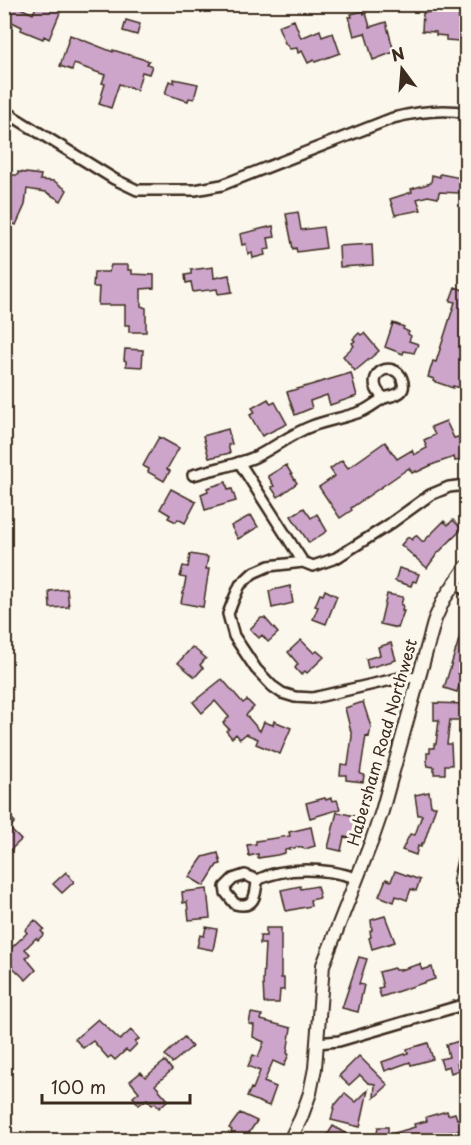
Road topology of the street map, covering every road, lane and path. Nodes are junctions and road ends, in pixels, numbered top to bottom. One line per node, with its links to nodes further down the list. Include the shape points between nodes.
1 (8, 113): 2 (street, via 137,190 195,190 222,185 393,118 435,110); 3 (street)
2 (466, 113)
3 (4, 130)
4 (385, 398): 5 (street, via 363,411 310,426)
5 (239, 462): 6 (street); 8 (street)
6 (193, 474)
7 (466, 485): 8 (street, via 430,495 336,558 313,566)
8 (303, 562): 12 (street, via 269,566 253,573 240,585 228,614 243,652 273,686 282,693 313,698 404,676)
9 (466, 567): 10 (street, Habersham Road Northwest)
10 (454, 582): 11 (street); 12 (street, Habersham Road Northwest, via 435,619)
11 (466, 591)
12 (418, 678): 14 (street, Habersham Road Northwest, via 382,811)
13 (466, 846): 16 (street, via 459,880)
14 (356, 878): 15 (street, via 327,870 267,875); 18 (street, Habersham Road Northwest, via 323,965)
15 (257, 880)
16 (466, 901)
17 (466, 1004): 18 (street, via 339,1041)
18 (317, 1043): 19 (street, Habersham Road Northwest, via 309,1093)
19 (290, 1140)

